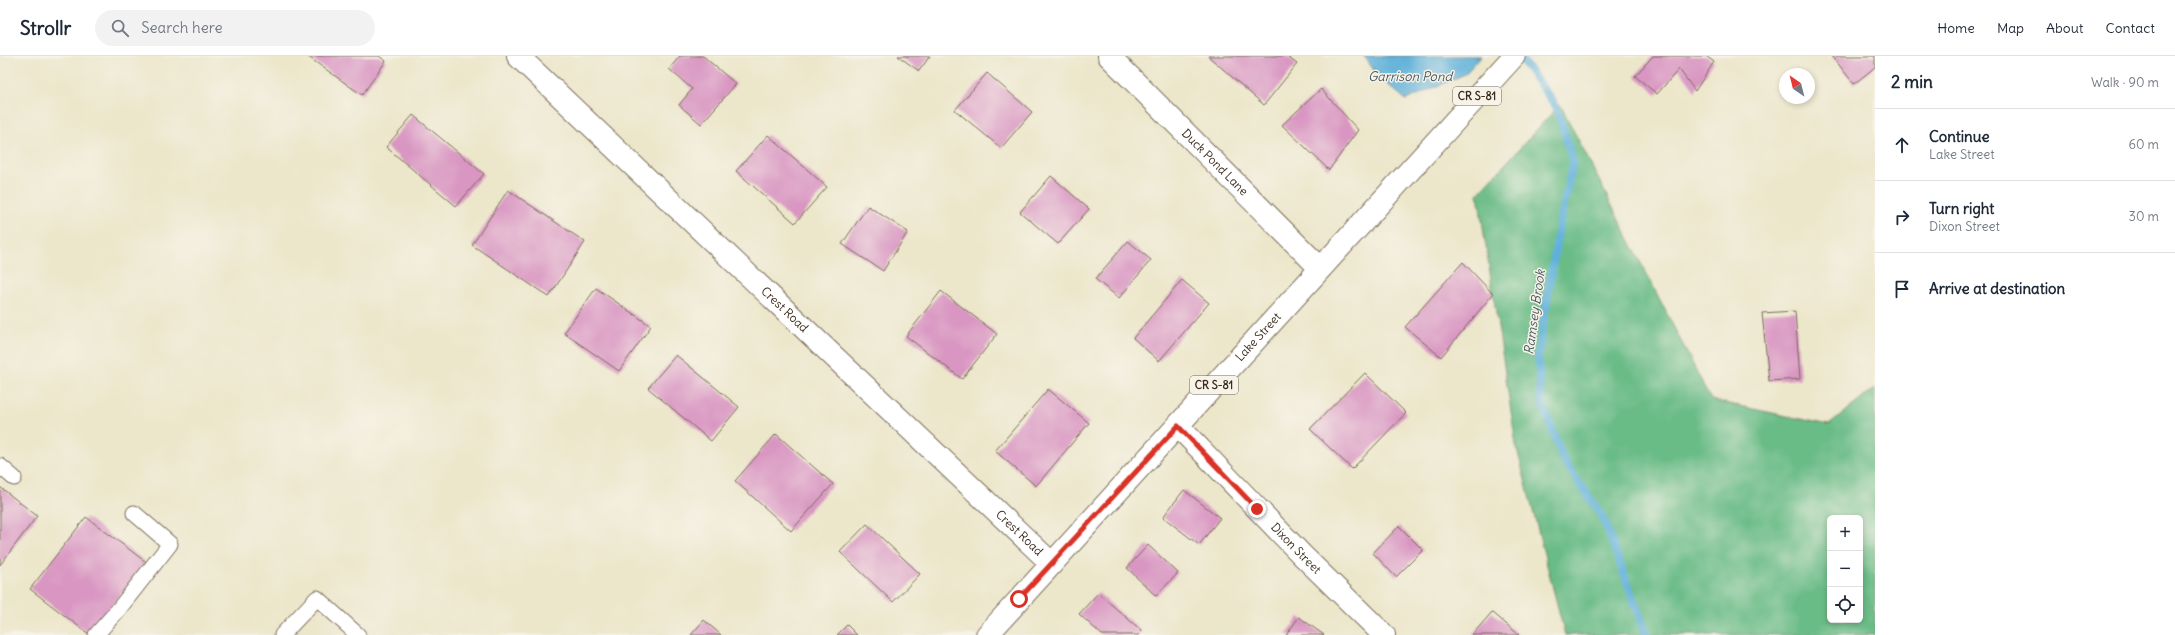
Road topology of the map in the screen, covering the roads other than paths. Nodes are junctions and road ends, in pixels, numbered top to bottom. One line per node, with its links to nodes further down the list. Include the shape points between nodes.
1 (518, 56): 9 (street, Crest Road)
2 (1108, 56): 4 (street, Duck Pond Lane)
3 (1514, 56): 4 (street, Lake Street / CR S-81)
4 (1320, 268): 5 (street, Lake Street / CR S-81)
5 (1178, 426): 9 (street, Lake Street / CR S-81); 14 (street, Dixon Street, via 1302,556)
6 (0, 466): 7 (lane)
7 (14, 478)
8 (134, 512): 10 (lane, via 170,544)
9 (1051, 563): 13 (street, Lake Street / CR S-81)
10 (96, 635)
11 (282, 635): 12 (lane, via 317,598)
12 (358, 635)
13 (987, 635)
14 (1384, 635)

